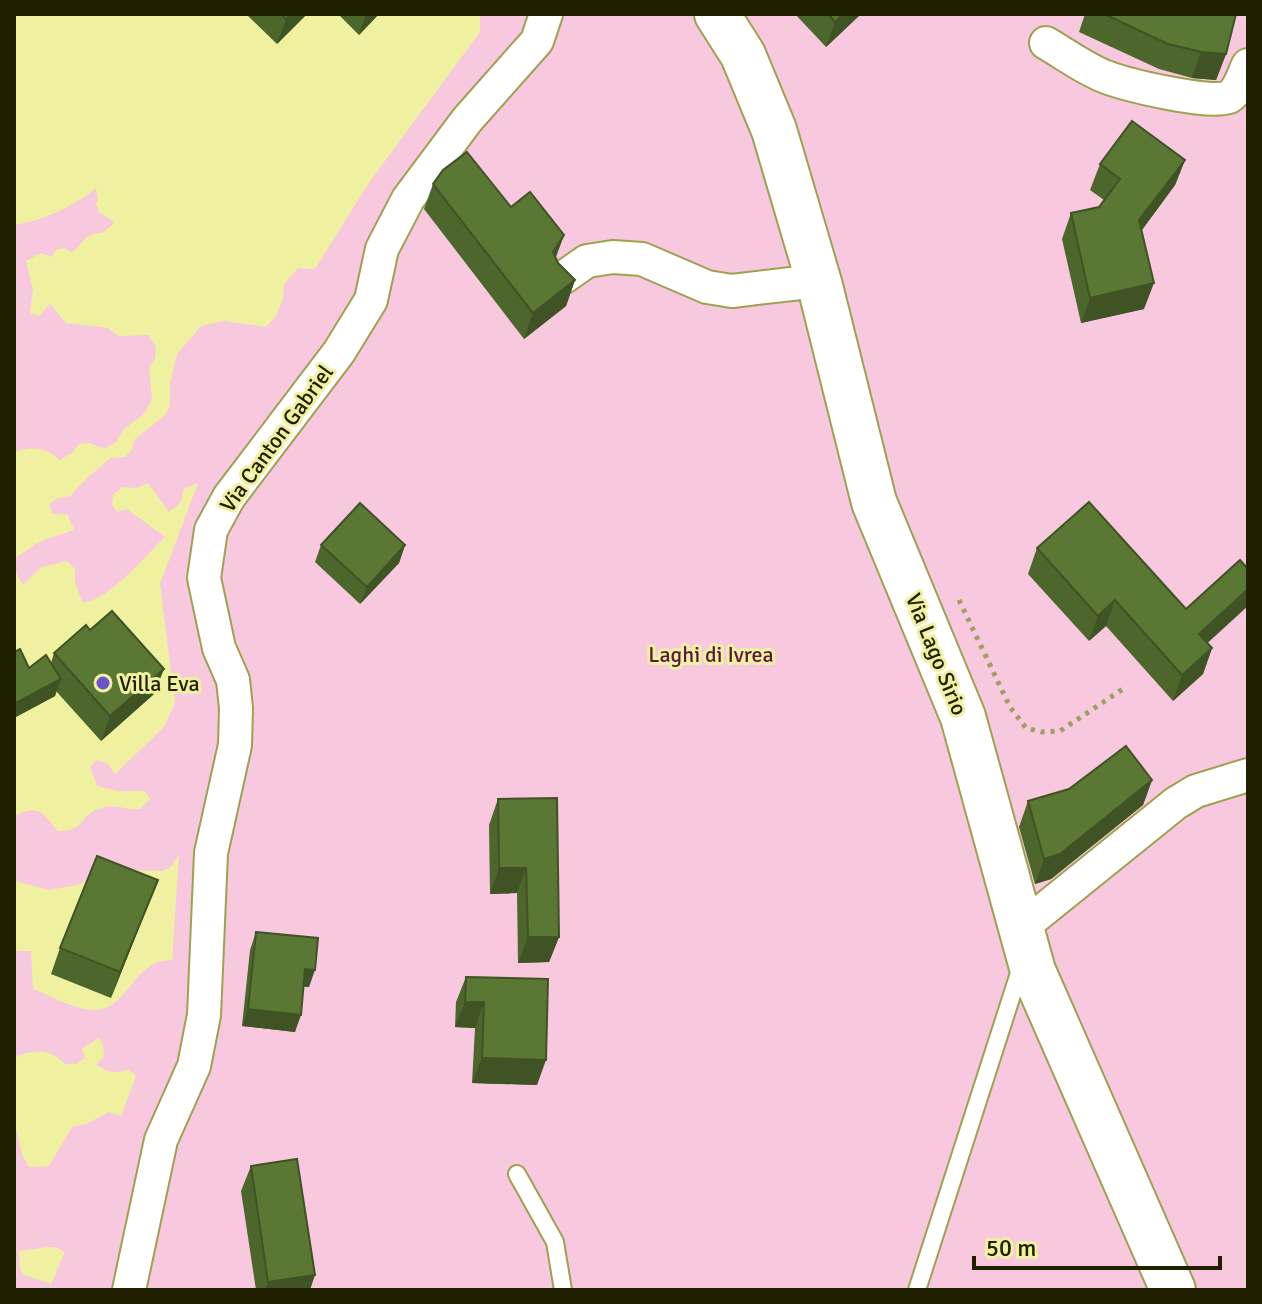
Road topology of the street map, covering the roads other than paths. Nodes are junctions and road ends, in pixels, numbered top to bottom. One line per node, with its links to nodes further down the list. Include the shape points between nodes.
1 (546, 14): 10 (street, Via Canton Gabriel, via 537,41 467,120 408,199 382,249 371,300 339,352 229,497 211,530 204,578 219,648 233,680 235,745 211,853 204,1015 194,1066 161,1140)
2 (717, 14): 6 (main road, Via Lago Sirio, via 743,55 774,130)
3 (1046, 43): 4 (street, via 1105,76 1211,99 1237,90)
4 (1248, 65)
5 (564, 277): 6 (street, via 587,261 613,257 642,259 707,287 732,291 800,283)
6 (820, 286): 8 (main road, Via Lago Sirio, via 874,502 963,717)
7 (1248, 775): 8 (street, via 1176,803)
8 (1026, 953): 12 (lane); 13 (main road, Via Lago Sirio)
9 (517, 1174): 11 (lane, via 555,1242)
10 (129, 1290)
11 (563, 1290)
12 (917, 1290)
13 (1173, 1290)

